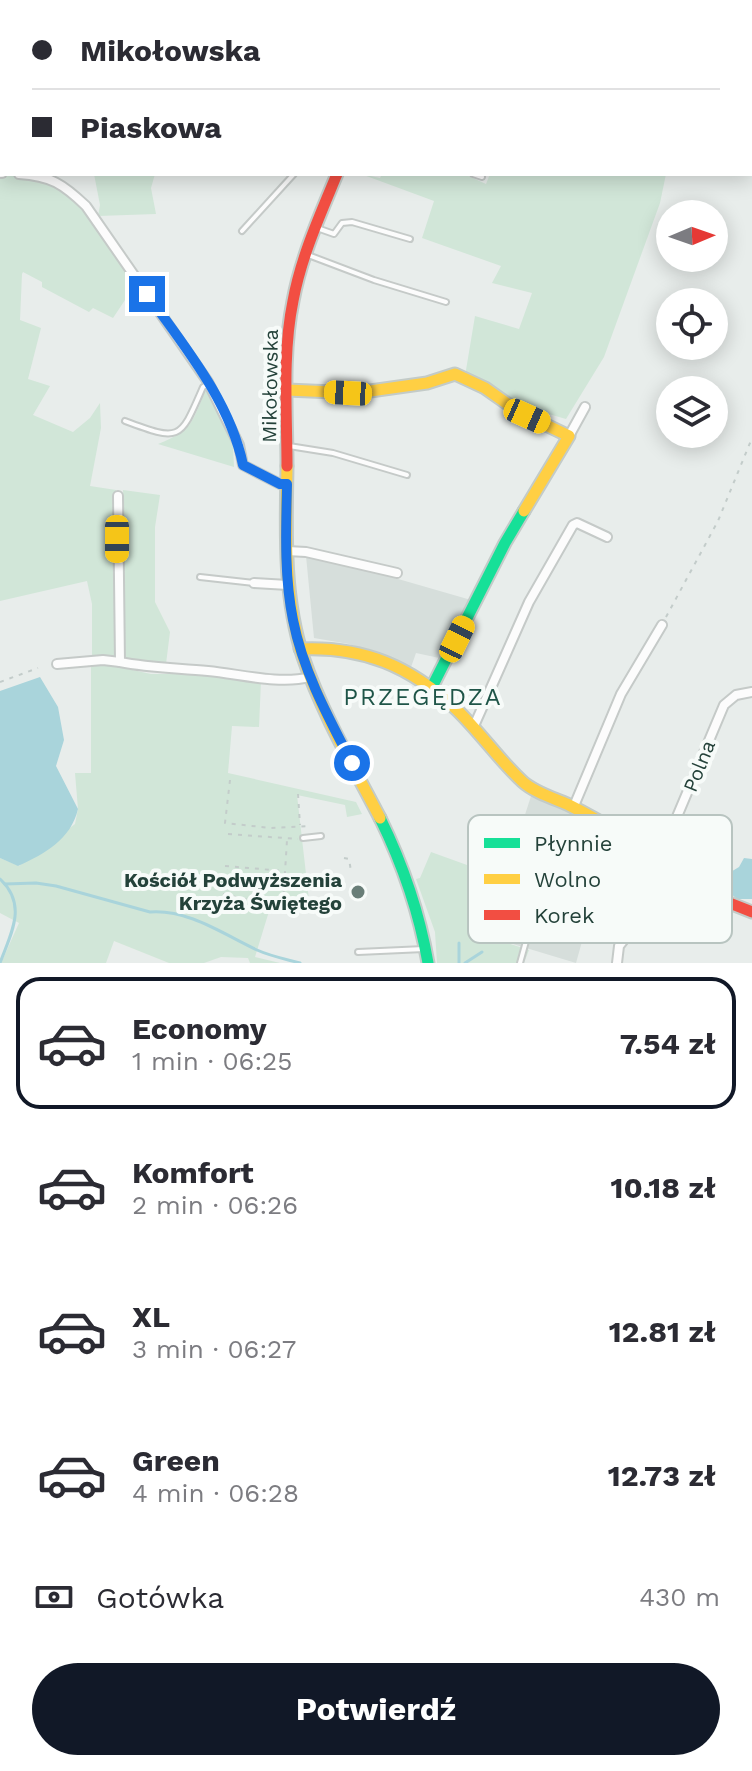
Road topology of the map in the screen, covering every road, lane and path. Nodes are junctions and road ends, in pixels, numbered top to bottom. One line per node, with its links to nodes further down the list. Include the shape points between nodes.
1 (43, 176): 11 (street, via 65,186 86,206)
2 (292, 176): 7 (lane)
3 (336, 176): 6 (street, Mikołowska)
4 (479, 176): 5 (lane)
5 (482, 177)
6 (315, 227): 8 (lane, via 334,234 339,225 352,222); 9 (street, Mikołowska)
7 (242, 231)
8 (410, 239)
9 (305, 254): 10 (lane); 12 (street, Mikołowska, via 291,314)
10 (446, 302)
11 (209, 384): 14 (lane, via 179,432 167,434); 19 (street, via 239,445 243,465)
12 (287, 390): 15 (street, via 356,393 455,374); 17 (street, Mikołowska)
13 (585, 407): 15 (street)
14 (125, 421)
15 (569, 436): 34 (street, via 505,543)
16 (752, 438): 27 (path, via 718,521)
17 (287, 446): 18 (lane, via 333,453); 19 (street, Mikołowska)
18 (407, 475)
19 (287, 484): 22 (street, Mikołowska)
20 (118, 496): 29 (street)
21 (607, 537): 36 (street, via 573,525 529,602)
22 (287, 551): 23 (street); 26 (street, Mikołowska)
23 (397, 573)
24 (200, 577): 25 (lane)
25 (254, 583): 26 (street)
26 (288, 585): 28 (street, Mikołowska)
27 (662, 625): 39 (street, via 621,694)
28 (300, 649): 32 (street, Mikołowska); 34 (street, via 325,648 385,660)
29 (120, 662): 30 (street); 32 (street)
30 (57, 664)
31 (38, 668): 33 (path)
32 (310, 677): 59 (street, Mikołowska, via 402,865)
33 (0, 682)
34 (431, 689): 36 (street)
35 (752, 692): 41 (street, Polna, via 736,695 724,705)
36 (474, 726): 39 (street, via 525,784)
37 (230, 780): 42 (path, via 225,823)
38 (298, 794): 42 (path)
39 (574, 806): 40 (street)
40 (589, 815)
41 (678, 815)
42 (300, 826): 43 (path)
43 (310, 826)
44 (228, 834): 47 (path)
45 (321, 836): 46 (lane)
46 (303, 838): 47 (path)
47 (287, 840): 51 (path)
48 (344, 858): 50 (path)
49 (225, 866): 51 (path)
50 (351, 871)
51 (285, 872): 52 (path)
52 (284, 888): 53 (path); 54 (path, via 283,904)
53 (303, 890)
54 (223, 894)
55 (732, 904): 56 (street)
56 (752, 912)
57 (526, 943): 62 (lane)
58 (621, 943): 63 (street, Polna)
59 (426, 949): 60 (lane); 61 (street, Mikołowska)
60 (358, 952)
61 (428, 963)
62 (520, 963)
63 (617, 963)

